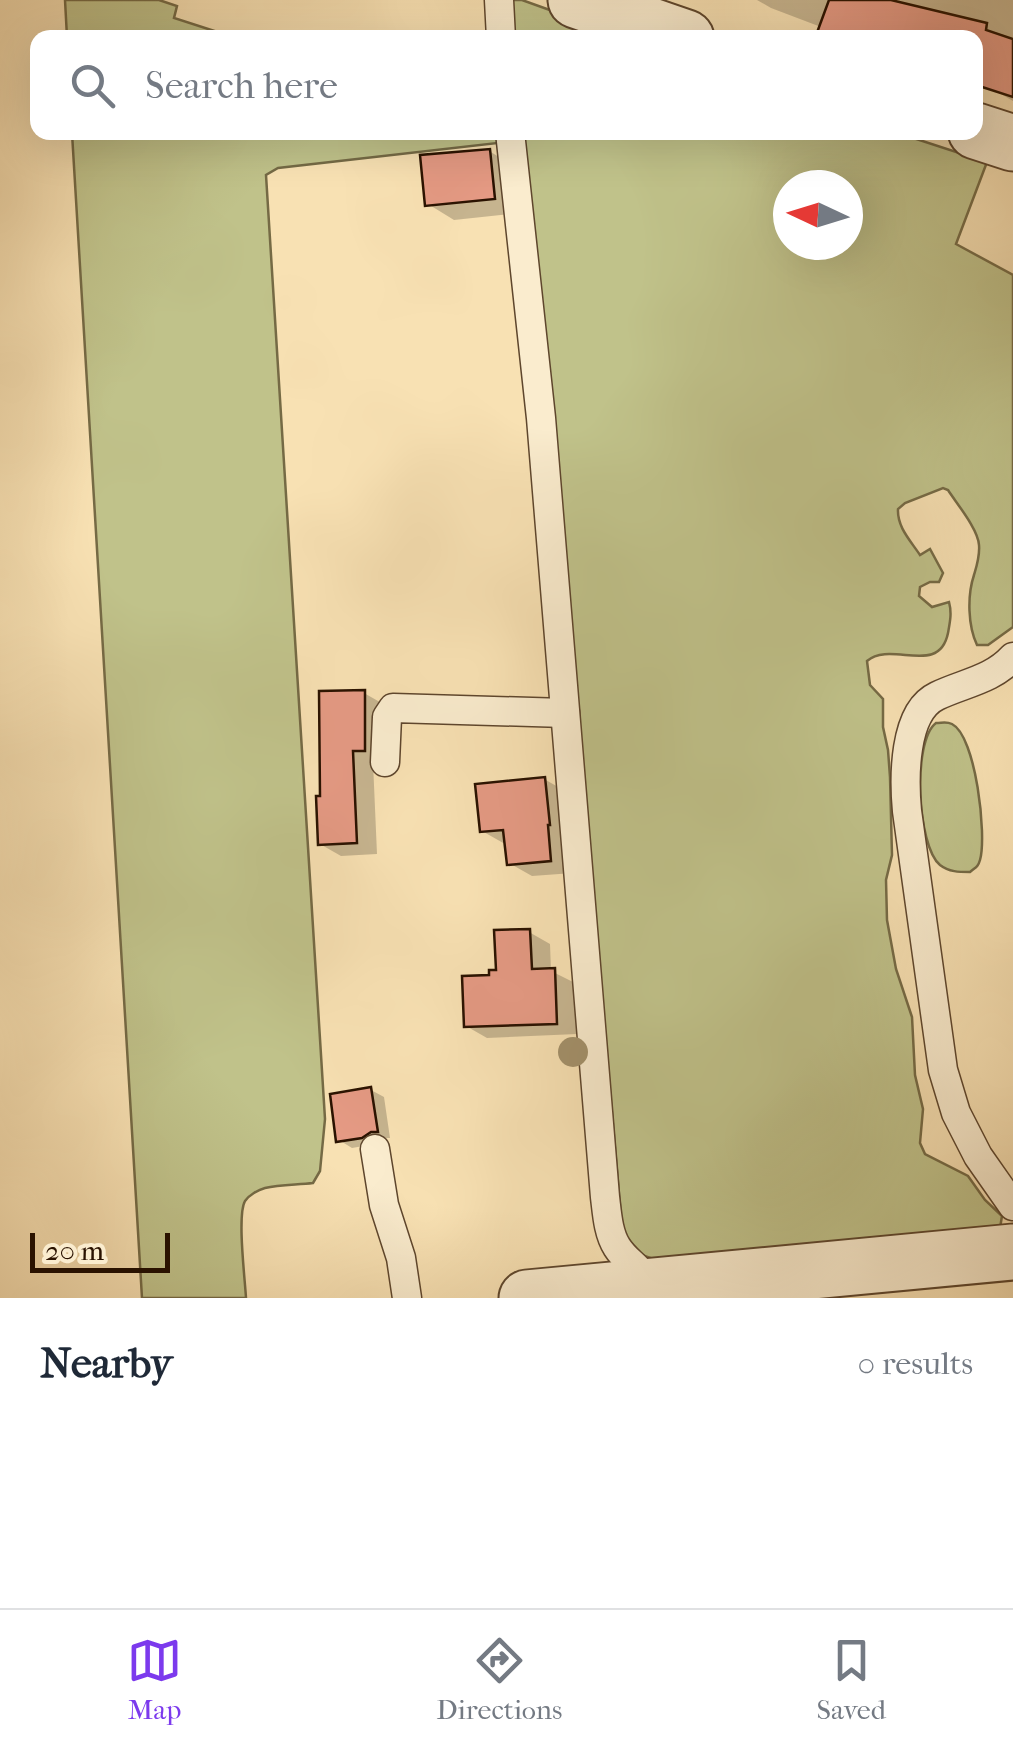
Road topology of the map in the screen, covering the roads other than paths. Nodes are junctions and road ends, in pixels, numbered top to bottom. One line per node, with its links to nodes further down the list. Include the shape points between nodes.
1 (498, 0): 3 (lane)
2 (576, 0): 4 (street)
3 (500, 30)
4 (663, 30)
5 (983, 133): 7 (street)
6 (511, 140): 9 (lane)
7 (1013, 143)
8 (1013, 658): 12 (lane, via 995,674 922,707 905,783 943,1070 978,1156)
9 (565, 714): 10 (lane, via 393,708); 14 (lane, via 608,1216 618,1249)
10 (385, 762)
11 (375, 1149): 15 (lane)
12 (1013, 1206)
13 (1013, 1252): 14 (street)
14 (648, 1286): 16 (street)
15 (407, 1298)
16 (527, 1298)

